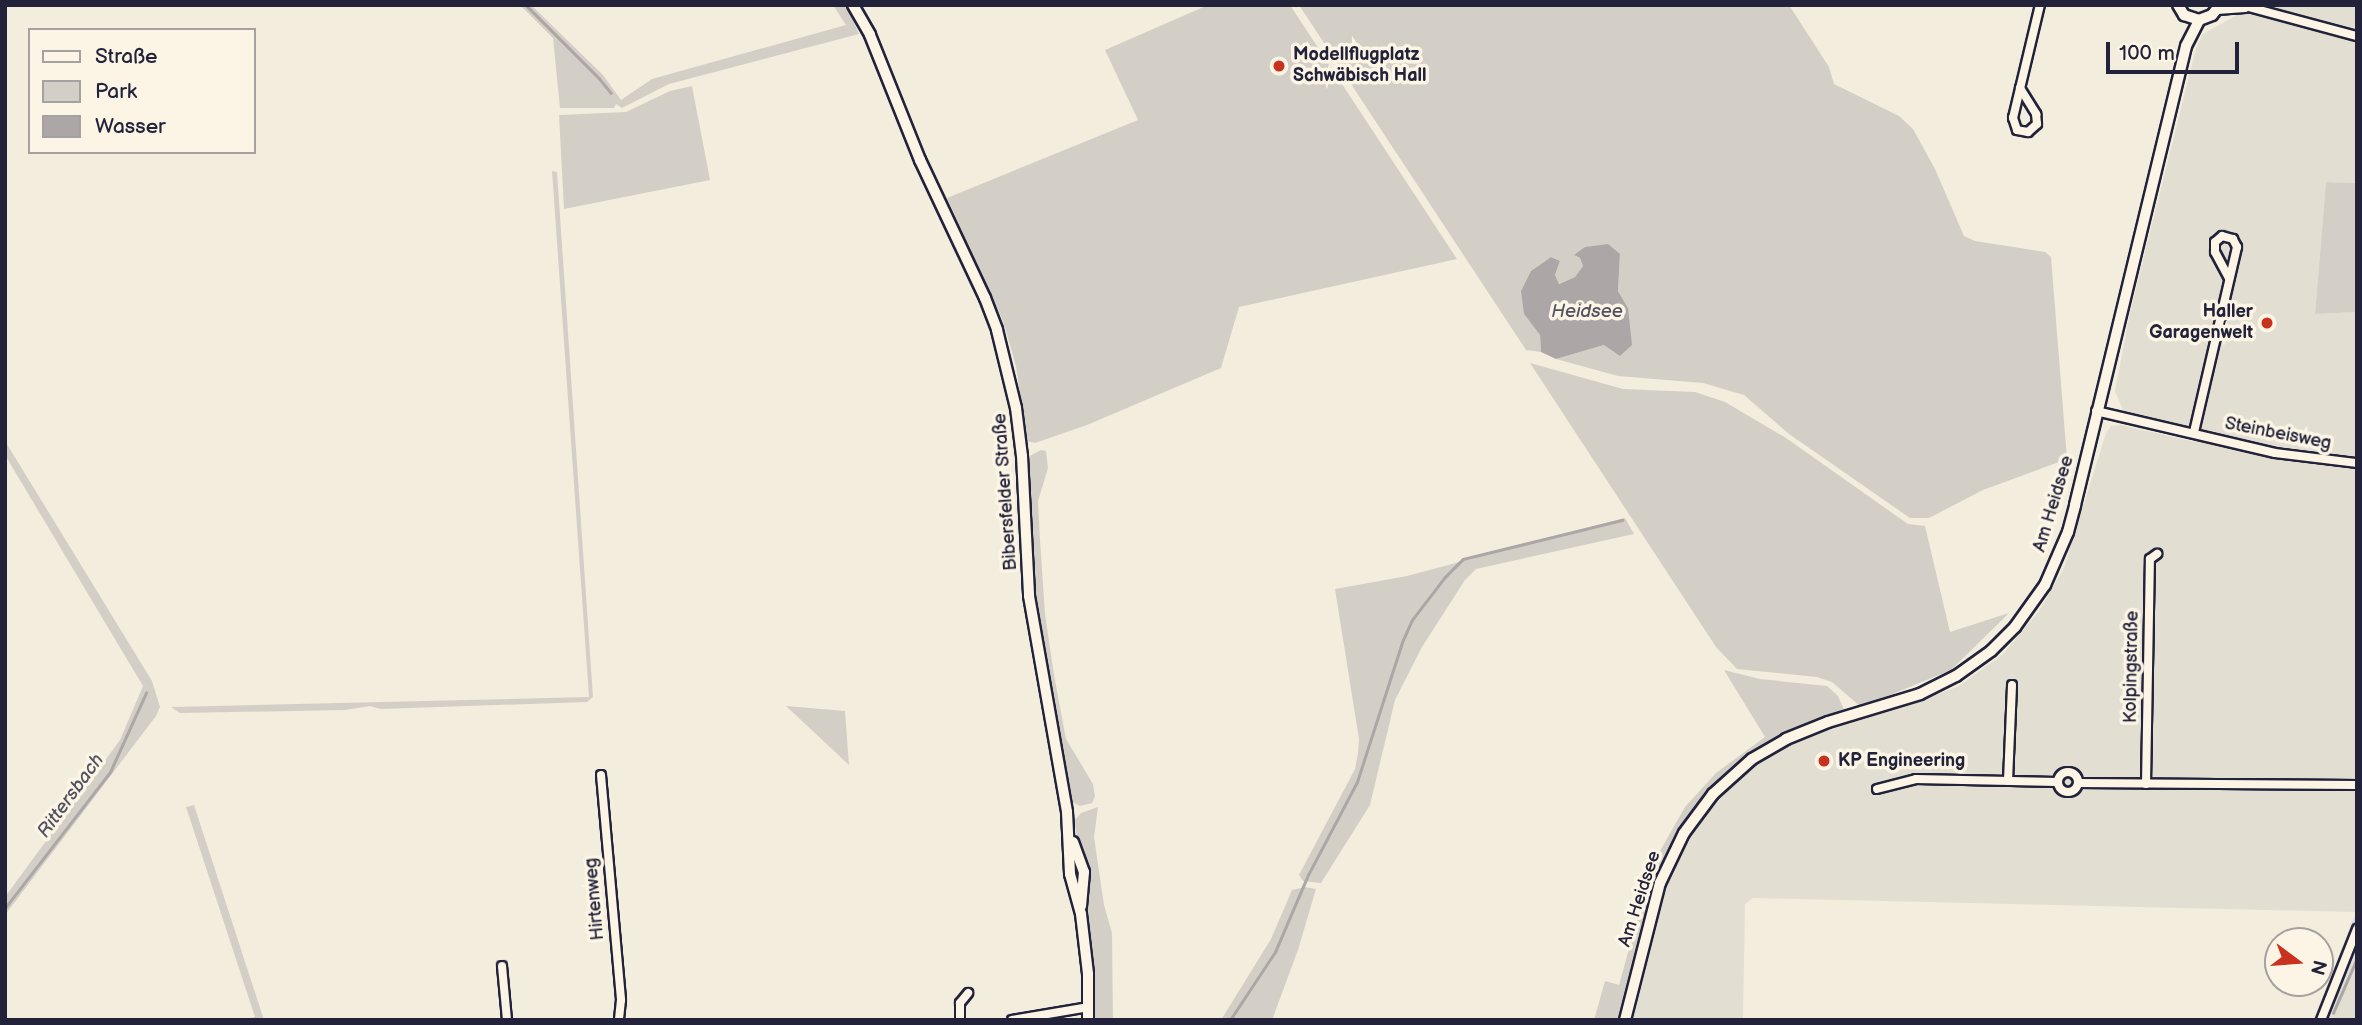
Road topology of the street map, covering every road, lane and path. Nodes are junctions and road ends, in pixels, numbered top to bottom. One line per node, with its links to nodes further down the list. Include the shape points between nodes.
1 (853, 5): 28 (street, Bibersfelder Straße, via 985,298 1016,408 1029,596 1070,835 1084,873 1081,914)
2 (2040, 5): 11 (street)
3 (2287, 5): 7 (street)
4 (2243, 7): 5 (street); 7 (street)
5 (2218, 8): 8 (main road)
6 (2181, 10): 8 (main road); 10 (main road, Am Heidsee)
7 (2284, 17): 9 (street)
8 (2199, 20): 10 (main road, Am Heidsee)
9 (2357, 36)
10 (2186, 46): 13 (main road, Am Heidsee)
11 (2020, 88): 11 (street, via 2036,114 2036,124 2028,132 2017,130 2012,118)
12 (2230, 278): 12 (street, via 2215,252 2215,243 2222,236 2233,239 2237,247); 14 (street)
13 (2096, 411): 14 (street, Steinbeisweg); 34 (main road, Am Heidsee, via 2075,505 2056,562 2032,605 1999,643 1937,687 1778,743 1731,776 1694,818 1660,883)
14 (2194, 432): 15 (street, Steinbeisweg, via 2275,453)
15 (2357, 463)
16 (2157, 554): 22 (street, Kolpingstraße, via 2150,559)
17 (2012, 685): 19 (street)
18 (601, 775): 30 (street, Hirtenweg)
19 (2008, 781): 20 (street); 24 (street, via 1916,779)
20 (2057, 782): 21 (street, via 2065,792); 21 (street, via 2068,771)
21 (2078, 783): 22 (street)
22 (2146, 785): 23 (street)
23 (2357, 785)
24 (1877, 789)
25 (2357, 929): 35 (street)
26 (502, 966): 29 (street)
27 (968, 993): 31 (street, via 960,1003)
28 (1088, 1007): 32 (street); 33 (street, Bibersfelder Straße)
29 (507, 1020)
30 (619, 1020)
31 (960, 1020)
32 (1012, 1020)
33 (1087, 1020)
34 (1625, 1020)
35 (2321, 1020)

